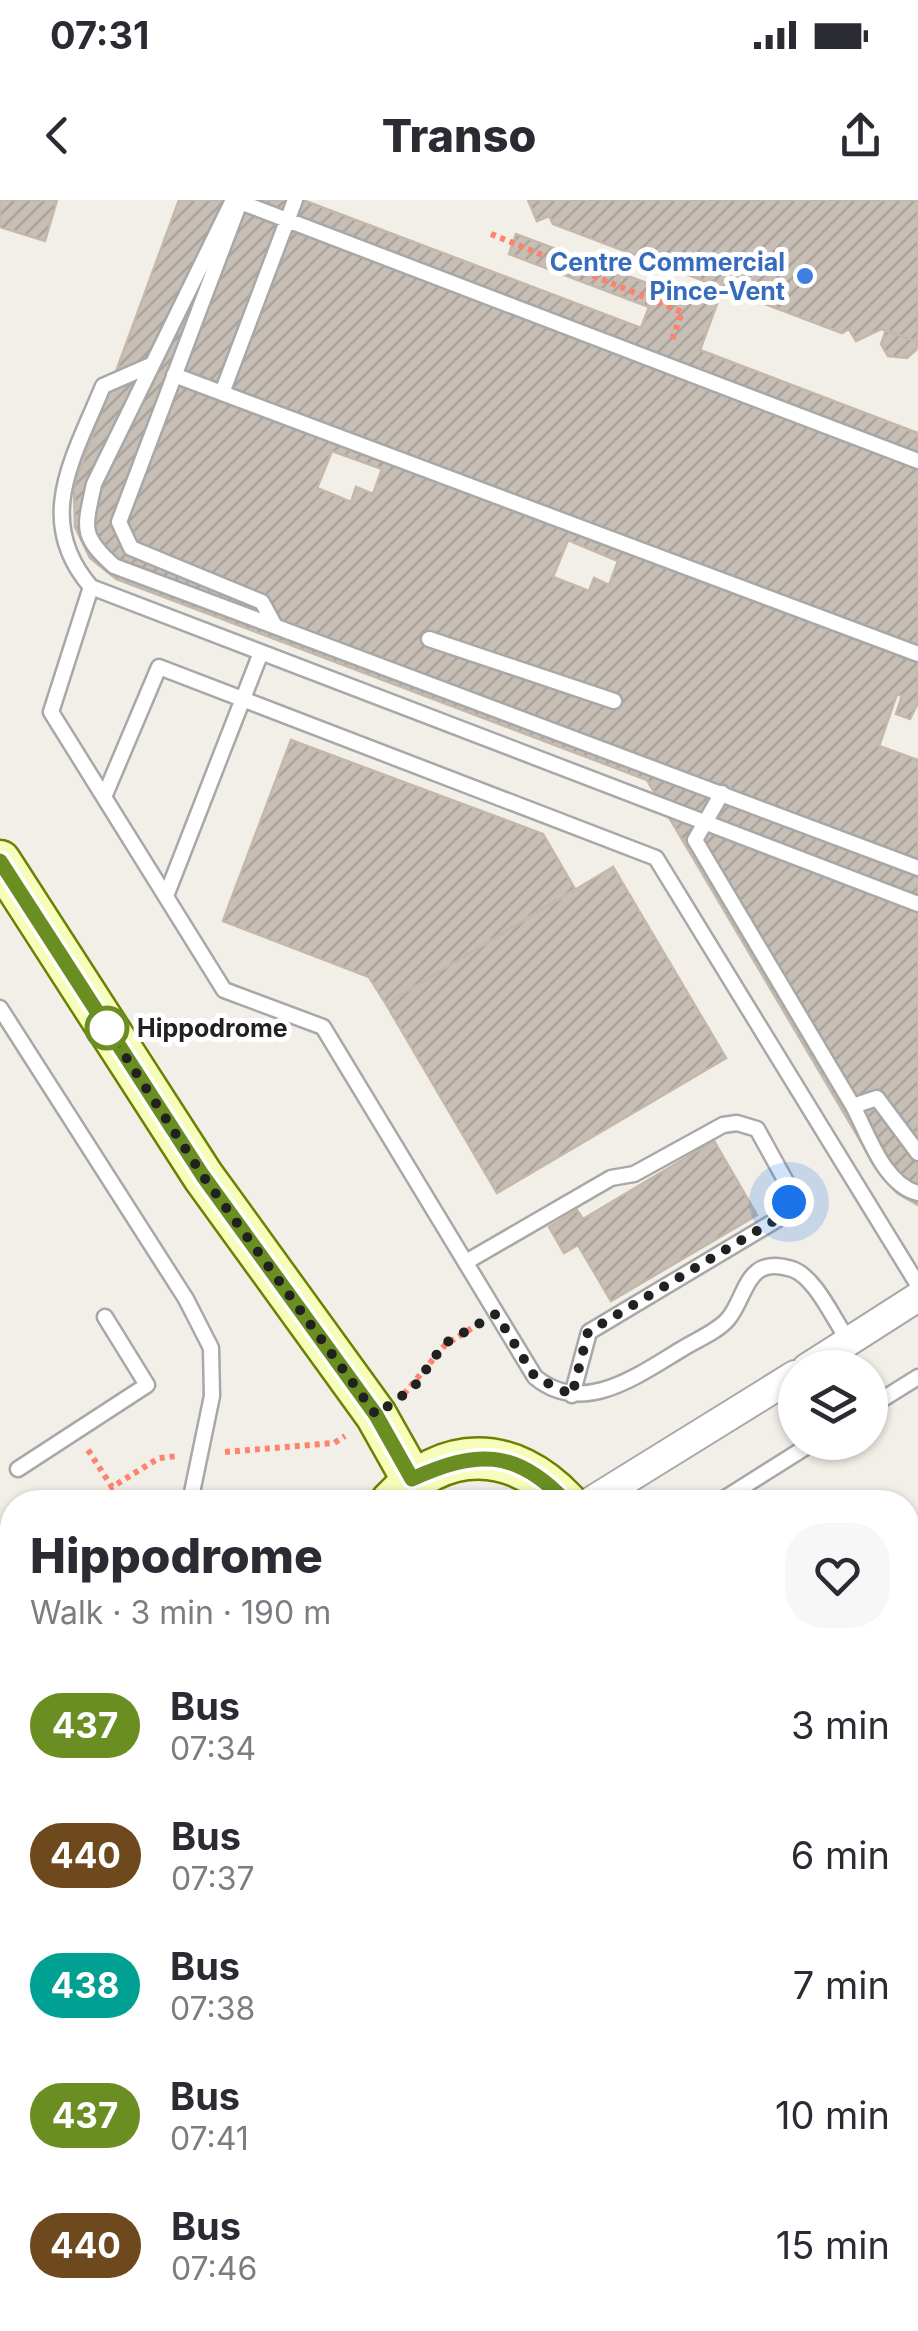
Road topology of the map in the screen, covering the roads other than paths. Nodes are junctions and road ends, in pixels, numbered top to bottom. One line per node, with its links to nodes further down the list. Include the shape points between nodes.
1 (233, 200): 3 (lane)
2 (295, 200): 5 (lane)
3 (152, 366): 7 (lane, via 103,386 68,472 60,531 70,562); 8 (lane, via 94,484 84,529 114,566)
4 (174, 375): 5 (lane); 6 (lane, via 240,202); 8 (lane, via 120,522 131,548 262,602)
5 (222, 393): 10 (lane)
6 (918, 460)
7 (91, 587): 11 (lane); 15 (lane, via 51,712)
8 (274, 624): 14 (lane)
9 (429, 639): 13 (lane)
10 (918, 654)
11 (260, 655): 12 (lane); 19 (lane)
12 (243, 699): 15 (lane, via 160,667); 18 (lane); 25 (lane, via 656,858)
13 (614, 701)
14 (722, 793): 17 (lane); 21 (lane, via 694,840)
15 (104, 797): 18 (lane)
16 (0, 861): 37 (main road, via 203,1176 376,1415)
17 (918, 868)
18 (166, 896): 24 (lane, via 224,990 323,1027)
19 (918, 904)
20 (0, 1008): 36 (lane, via 212,1348 212,1396)
21 (853, 1106): 22 (lane, via 877,1098); 23 (lane, via 884,1166)
22 (918, 1153)
23 (918, 1193)
24 (466, 1262): 32 (lane, via 535,1377); 32 (lane, via 611,1178 634,1174 723,1125 756,1129 789,1187 782,1216 588,1332)
25 (918, 1285)
26 (918, 1297): 28 (street)
27 (105, 1317): 35 (lane, via 147,1385)
28 (849, 1341): 29 (street); 32 (lane, via 806,1278 771,1268 748,1279 720,1326 618,1385)
29 (835, 1350)
30 (918, 1377): 33 (lane)
31 (778, 1386): 40 (street)
32 (572, 1395)
33 (888, 1396)
34 (786, 1460): 41 (lane)
35 (18, 1469)
36 (192, 1490)
37 (401, 1490)
38 (403, 1490): 39 (main road, via 454,1460 501,1460 544,1478)
39 (555, 1490)
40 (609, 1490)
41 (738, 1490)

